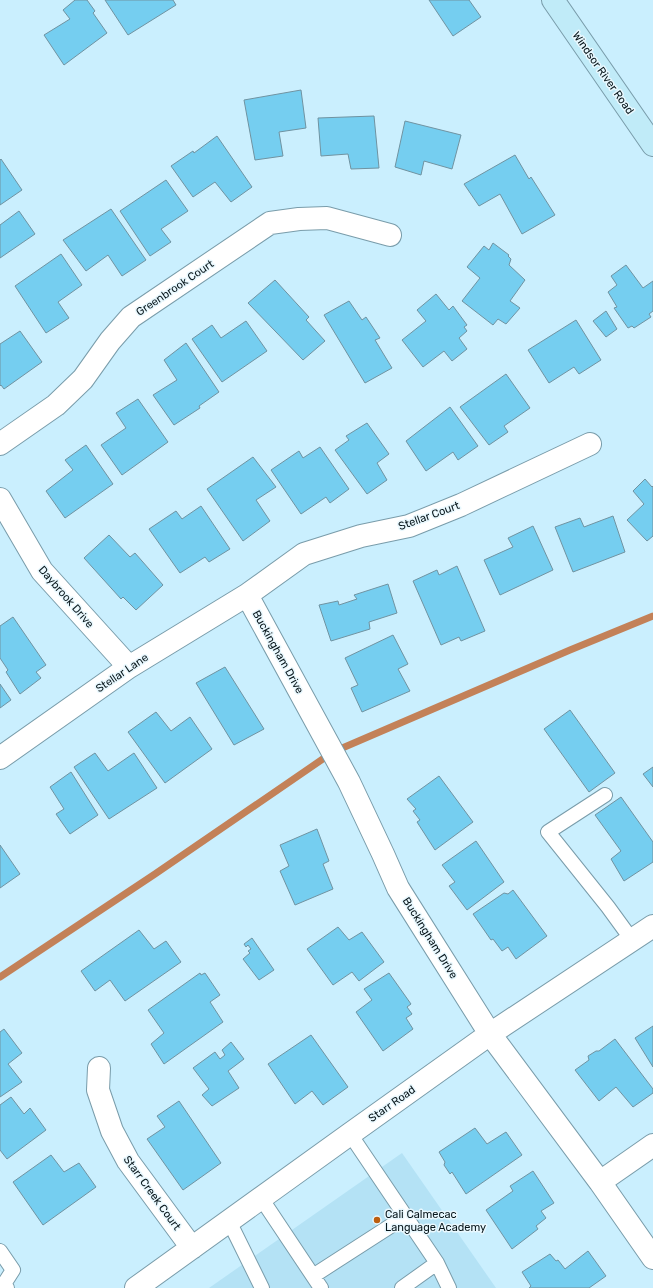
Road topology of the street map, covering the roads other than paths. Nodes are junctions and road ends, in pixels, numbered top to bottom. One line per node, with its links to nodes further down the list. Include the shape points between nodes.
1 (553, 0): 2 (main road, Windsor River Road)
2 (653, 145)
3 (390, 235): 4 (street, Greenbrook Court, via 327,218 270,223 131,317 83,379 56,405)
4 (0, 444)
5 (590, 444): 7 (street, Stellar Court, via 461,505 409,526 362,536 304,554)
6 (0, 499): 8 (street, Daybrook Drive, via 42,571)
7 (247, 595): 8 (street, Stellar Lane); 13 (street, Buckingham Drive, via 349,782 398,888)
8 (129, 668): 9 (street, Stellar Lane)
9 (0, 758)
10 (605, 795): 12 (lane, via 548,832)
11 (653, 926): 12 (street, Starr Road)
12 (632, 940): 13 (street, Starr Road)
13 (490, 1034): 15 (street, Starr Road); 17 (street, Buckingham Drive)
14 (99, 1068): 21 (street, Starr Creek Court, via 98,1090 112,1131 128,1161)
15 (350, 1134): 18 (street, Starr Road); 19 (lane)
16 (653, 1145): 17 (street)
17 (600, 1182): 23 (street, Buckingham Drive)
18 (261, 1198): 20 (street, Starr Road); 25 (lane)
19 (406, 1216): 24 (lane); 25 (lane)
20 (229, 1221): 21 (street, Starr Road); 28 (lane)
21 (192, 1248): 27 (street, Starr Road)
22 (0, 1251): 26 (lane, via 13,1270 4,1284)
23 (653, 1258)
24 (437, 1263): 30 (lane); 31 (lane)
25 (313, 1276): 29 (lane)
26 (6, 1288)
27 (136, 1288)
28 (262, 1288)
29 (321, 1288)
30 (402, 1288)
31 (448, 1288)

